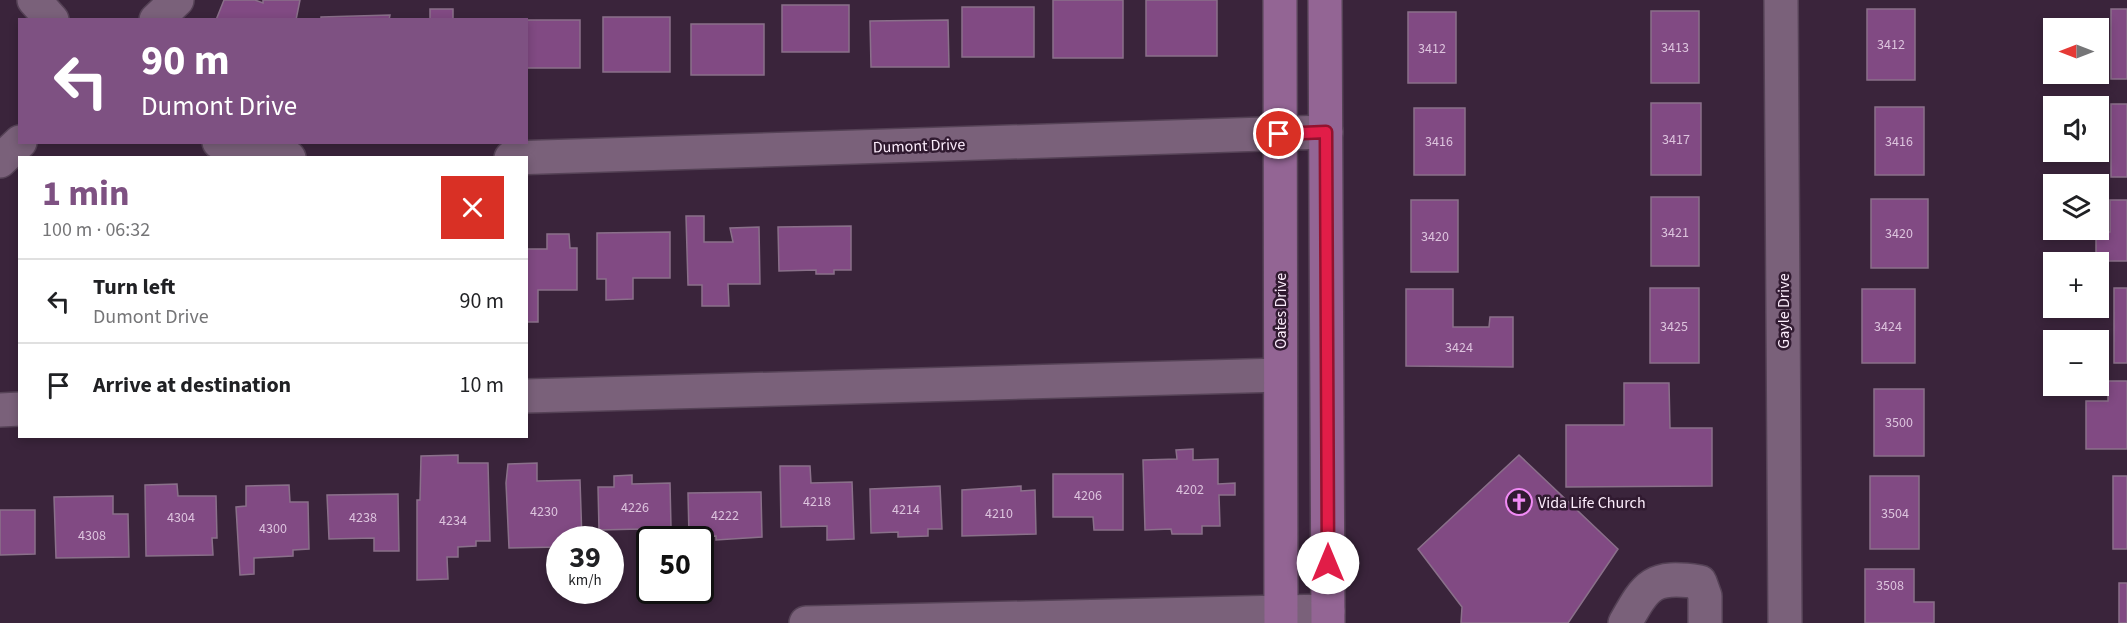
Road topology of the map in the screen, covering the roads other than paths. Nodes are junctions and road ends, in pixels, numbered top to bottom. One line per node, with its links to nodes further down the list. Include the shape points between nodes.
1 (34, 0): 6 (street)
2 (177, 0): 7 (street)
3 (1280, 0): 9 (main road, Oates Drive)
4 (1325, 0): 8 (main road)
5 (1781, 0): 24 (street, Gayle Drive)
6 (50, 18)
7 (158, 18)
8 (1326, 132): 9 (street, Dumont Drive); 20 (main road)
9 (1279, 134): 13 (street, Dumont Drive); 15 (main road, Oates Drive)
10 (18, 144): 14 (street)
11 (226, 144): 12 (street)
12 (271, 156)
13 (528, 157)
14 (0, 161)
15 (1280, 375): 16 (street); 19 (main road, Oates Drive)
16 (528, 396)
17 (18, 409): 18 (street)
18 (0, 410)
19 (1280, 617): 20 (street); 21 (street)
20 (1328, 617)
21 (806, 623)
22 (1625, 623): 23 (street, via 1643,591 1656,582 1691,581 1700,582)
23 (1705, 623)
24 (1785, 623)

